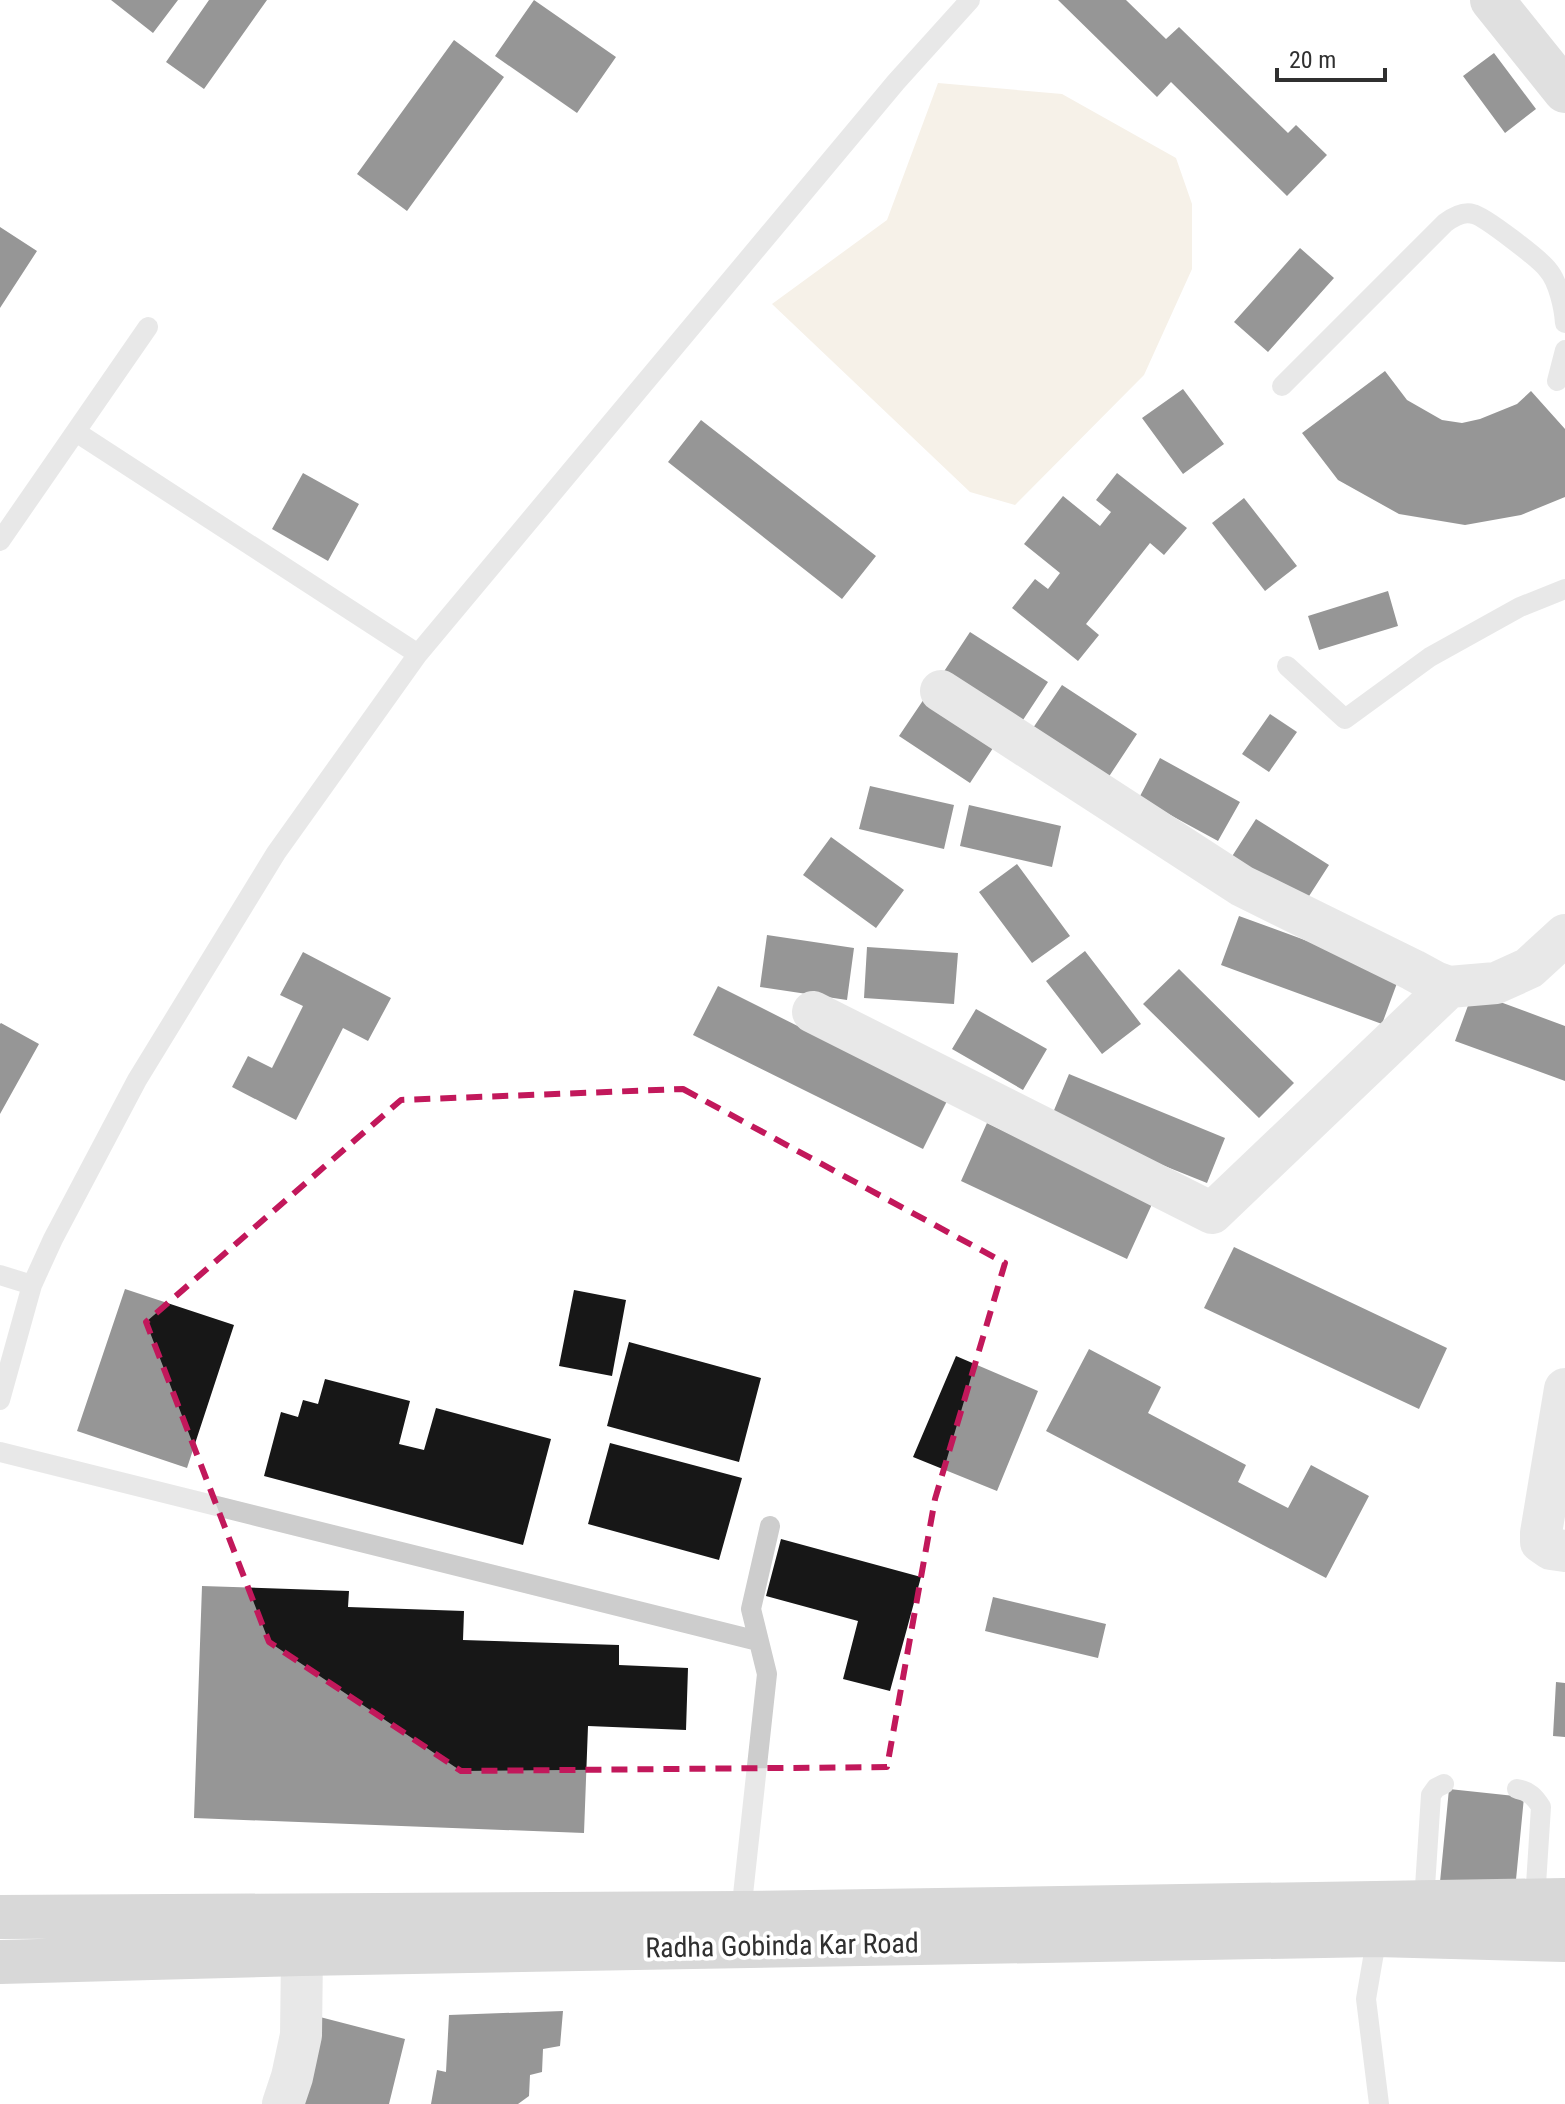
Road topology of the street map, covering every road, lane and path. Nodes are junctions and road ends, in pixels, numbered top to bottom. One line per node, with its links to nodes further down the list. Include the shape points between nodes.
1 (970, 0): 13 (lane)
2 (1492, 0): 3 (street)
3 (1565, 91)
4 (1557, 269): 5 (lane); 9 (lane, via 1473,213 1457,215)
5 (1565, 323)
6 (148, 327): 10 (lane)
7 (1565, 350): 8 (lane)
8 (1557, 381)
9 (1282, 386)
10 (76, 432): 11 (lane); 13 (lane)
11 (0, 541)
12 (1565, 589): 14 (lane, via 1510,612 1430,657 1345,719)
13 (418, 654): 20 (lane, via 259,879 137,1080)
14 (1287, 666)
15 (941, 691): 17 (street, via 1242,886)
16 (1565, 935): 17 (street, via 1514,975 1496,983)
17 (1449, 987): 18 (street, via 1212,1213)
18 (813, 1012)
19 (0, 1275): 20 (lane)
20 (32, 1285): 22 (lane)
21 (1565, 1389): 25 (street, via 1541,1542)
22 (0, 1400)
23 (0, 1452): 26 (lane)
24 (770, 1526): 26 (lane, via 751,1609)
25 (1565, 1551)
26 (758, 1641): 31 (lane, via 767,1674)
27 (1444, 1784): 30 (lane, via 1431,1795)
28 (1517, 1789): 29 (lane, via 1534,1796 1541,1807)
29 (1550, 1900): 30 (main road)
30 (1424, 1902): 31 (main road)
31 (741, 1913): 32 (main road)
32 (0, 1917)
33 (1377, 1935): 34 (main road, Radha Gobinda Kar Road); 35 (main road, Radha Gobinda Kar Road); 38 (lane, via 1366,1999)
34 (1565, 1940)
35 (302, 1954): 36 (main road, Radha Gobinda Kar Road); 37 (street, via 301,2035)
36 (0, 1962)
37 (283, 2104)
38 (1379, 2104)

